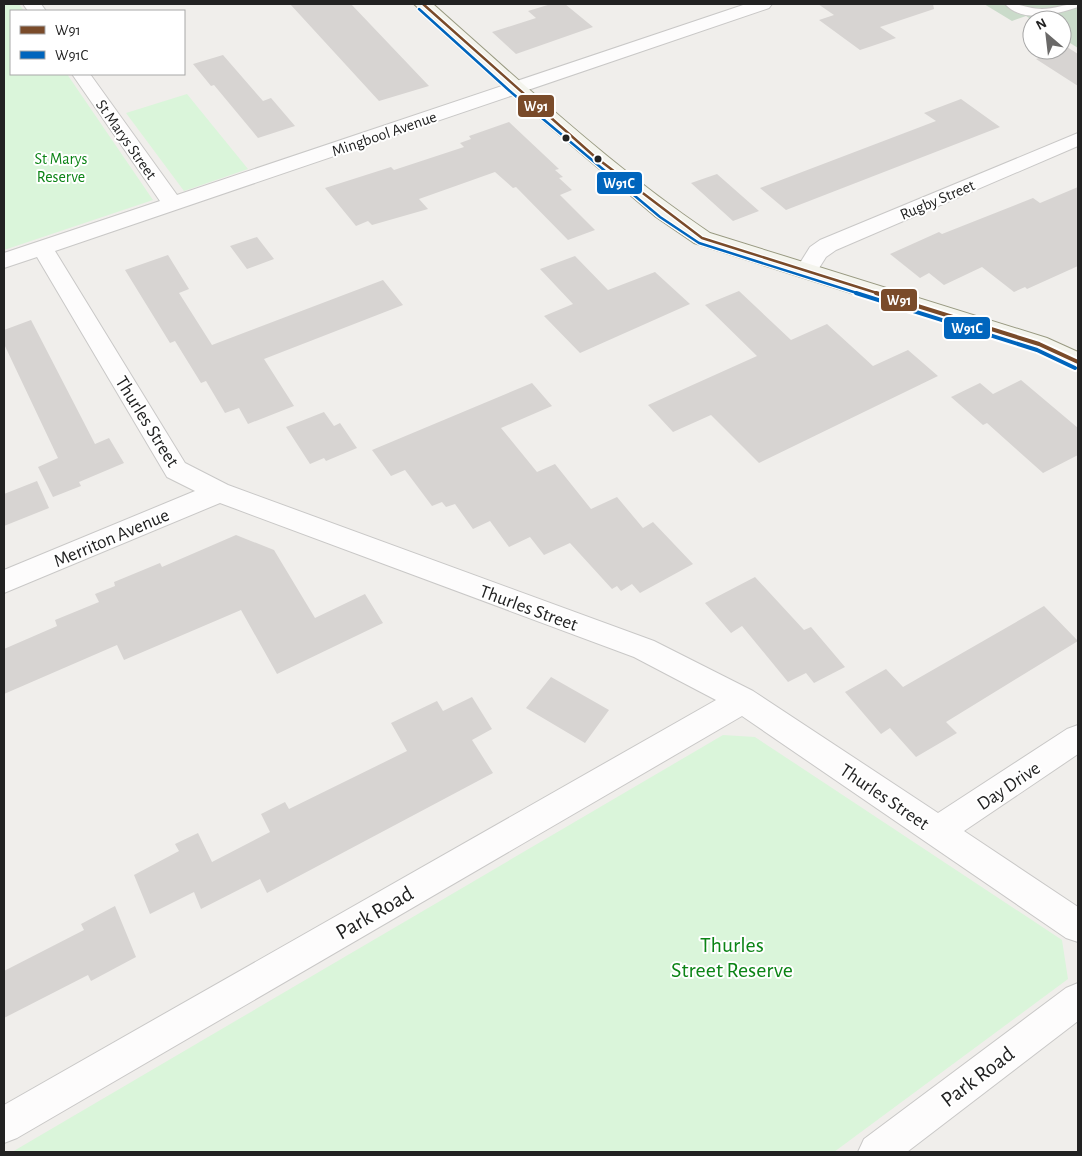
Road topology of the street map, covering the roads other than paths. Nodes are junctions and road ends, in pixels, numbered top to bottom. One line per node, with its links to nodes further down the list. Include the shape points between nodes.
1 (423, 4): 6 (street)
2 (763, 4): 6 (street, Mingbool Avenue)
3 (1012, 4): 4 (lane, via 1048,14)
4 (1074, 4)
5 (82, 75): 8 (street, St Marys Street)
6 (516, 88): 8 (street, Mingbool Avenue); 11 (street, via 683,226 702,238)
7 (1078, 139): 11 (street, Rugby Street, via 828,244 818,252)
8 (173, 204): 9 (street, Mingbool Avenue)
9 (42, 248): 10 (street, Mingbool Avenue); 13 (street, Thurles Street, via 176,470)
10 (4, 260)
11 (806, 271): 12 (street, via 1039,344)
12 (1078, 362)
13 (219, 492): 14 (street, Merriton Avenue); 15 (street, Thurles Street, via 644,649)
14 (4, 582)
15 (744, 700): 17 (street, Thurles Street); 20 (street, Park Road)
16 (1078, 738): 17 (street, Day Drive)
17 (938, 831): 18 (street, Thurles Street)
18 (1078, 926)
19 (1078, 1000): 21 (street, Park Road)
20 (4, 1125)
21 (877, 1152)

